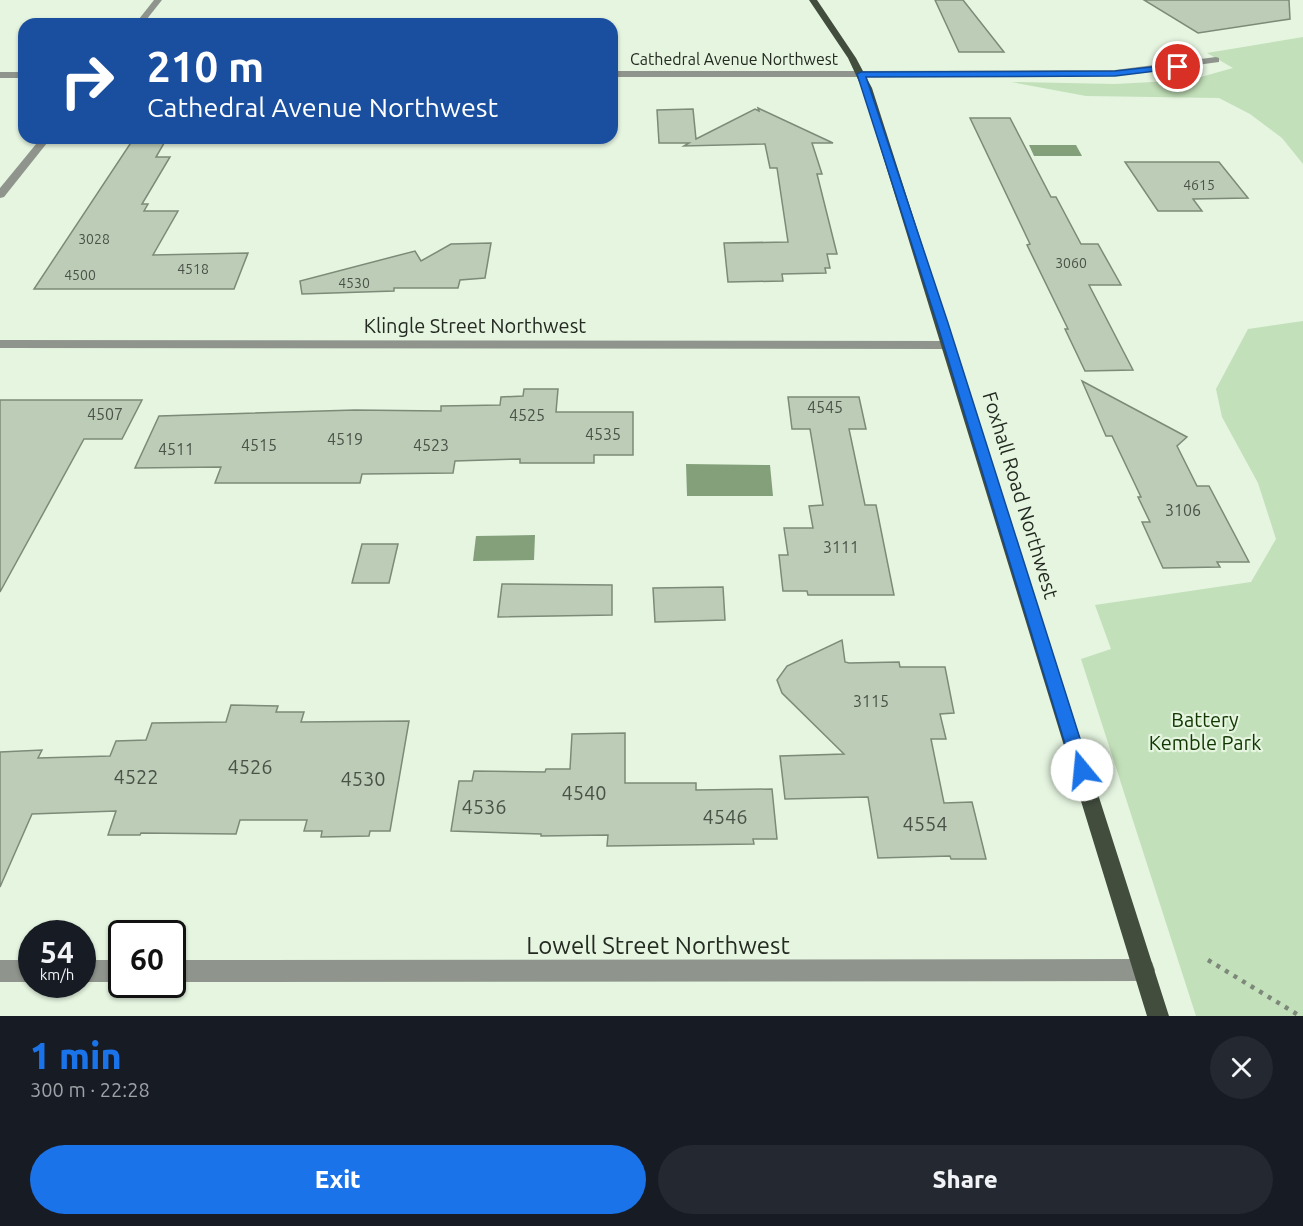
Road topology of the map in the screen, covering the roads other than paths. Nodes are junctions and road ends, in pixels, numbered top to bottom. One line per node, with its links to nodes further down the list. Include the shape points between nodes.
1 (158, 0): 3 (street)
2 (813, 0): 6 (main road, Foxhall Road Northwest)
3 (144, 18)
4 (1216, 60): 6 (street, Cathedral Avenue Northwest, via 1115,73)
5 (618, 74): 6 (street, Cathedral Avenue Northwest)
6 (861, 74): 12 (main road, Foxhall Road Northwest)
7 (0, 75): 8 (street)
8 (18, 75)
9 (41, 144): 10 (street)
10 (0, 195)
11 (0, 344): 12 (street, Klingle Street Northwest)
12 (949, 345): 13 (main road, Foxhall Road Northwest)
13 (1144, 970): 16 (street, Lowell Street Northwest); 17 (main road, Foxhall Road Northwest)
14 (0, 971): 15 (street)
15 (18, 971)
16 (186, 971)
17 (1158, 1016)

